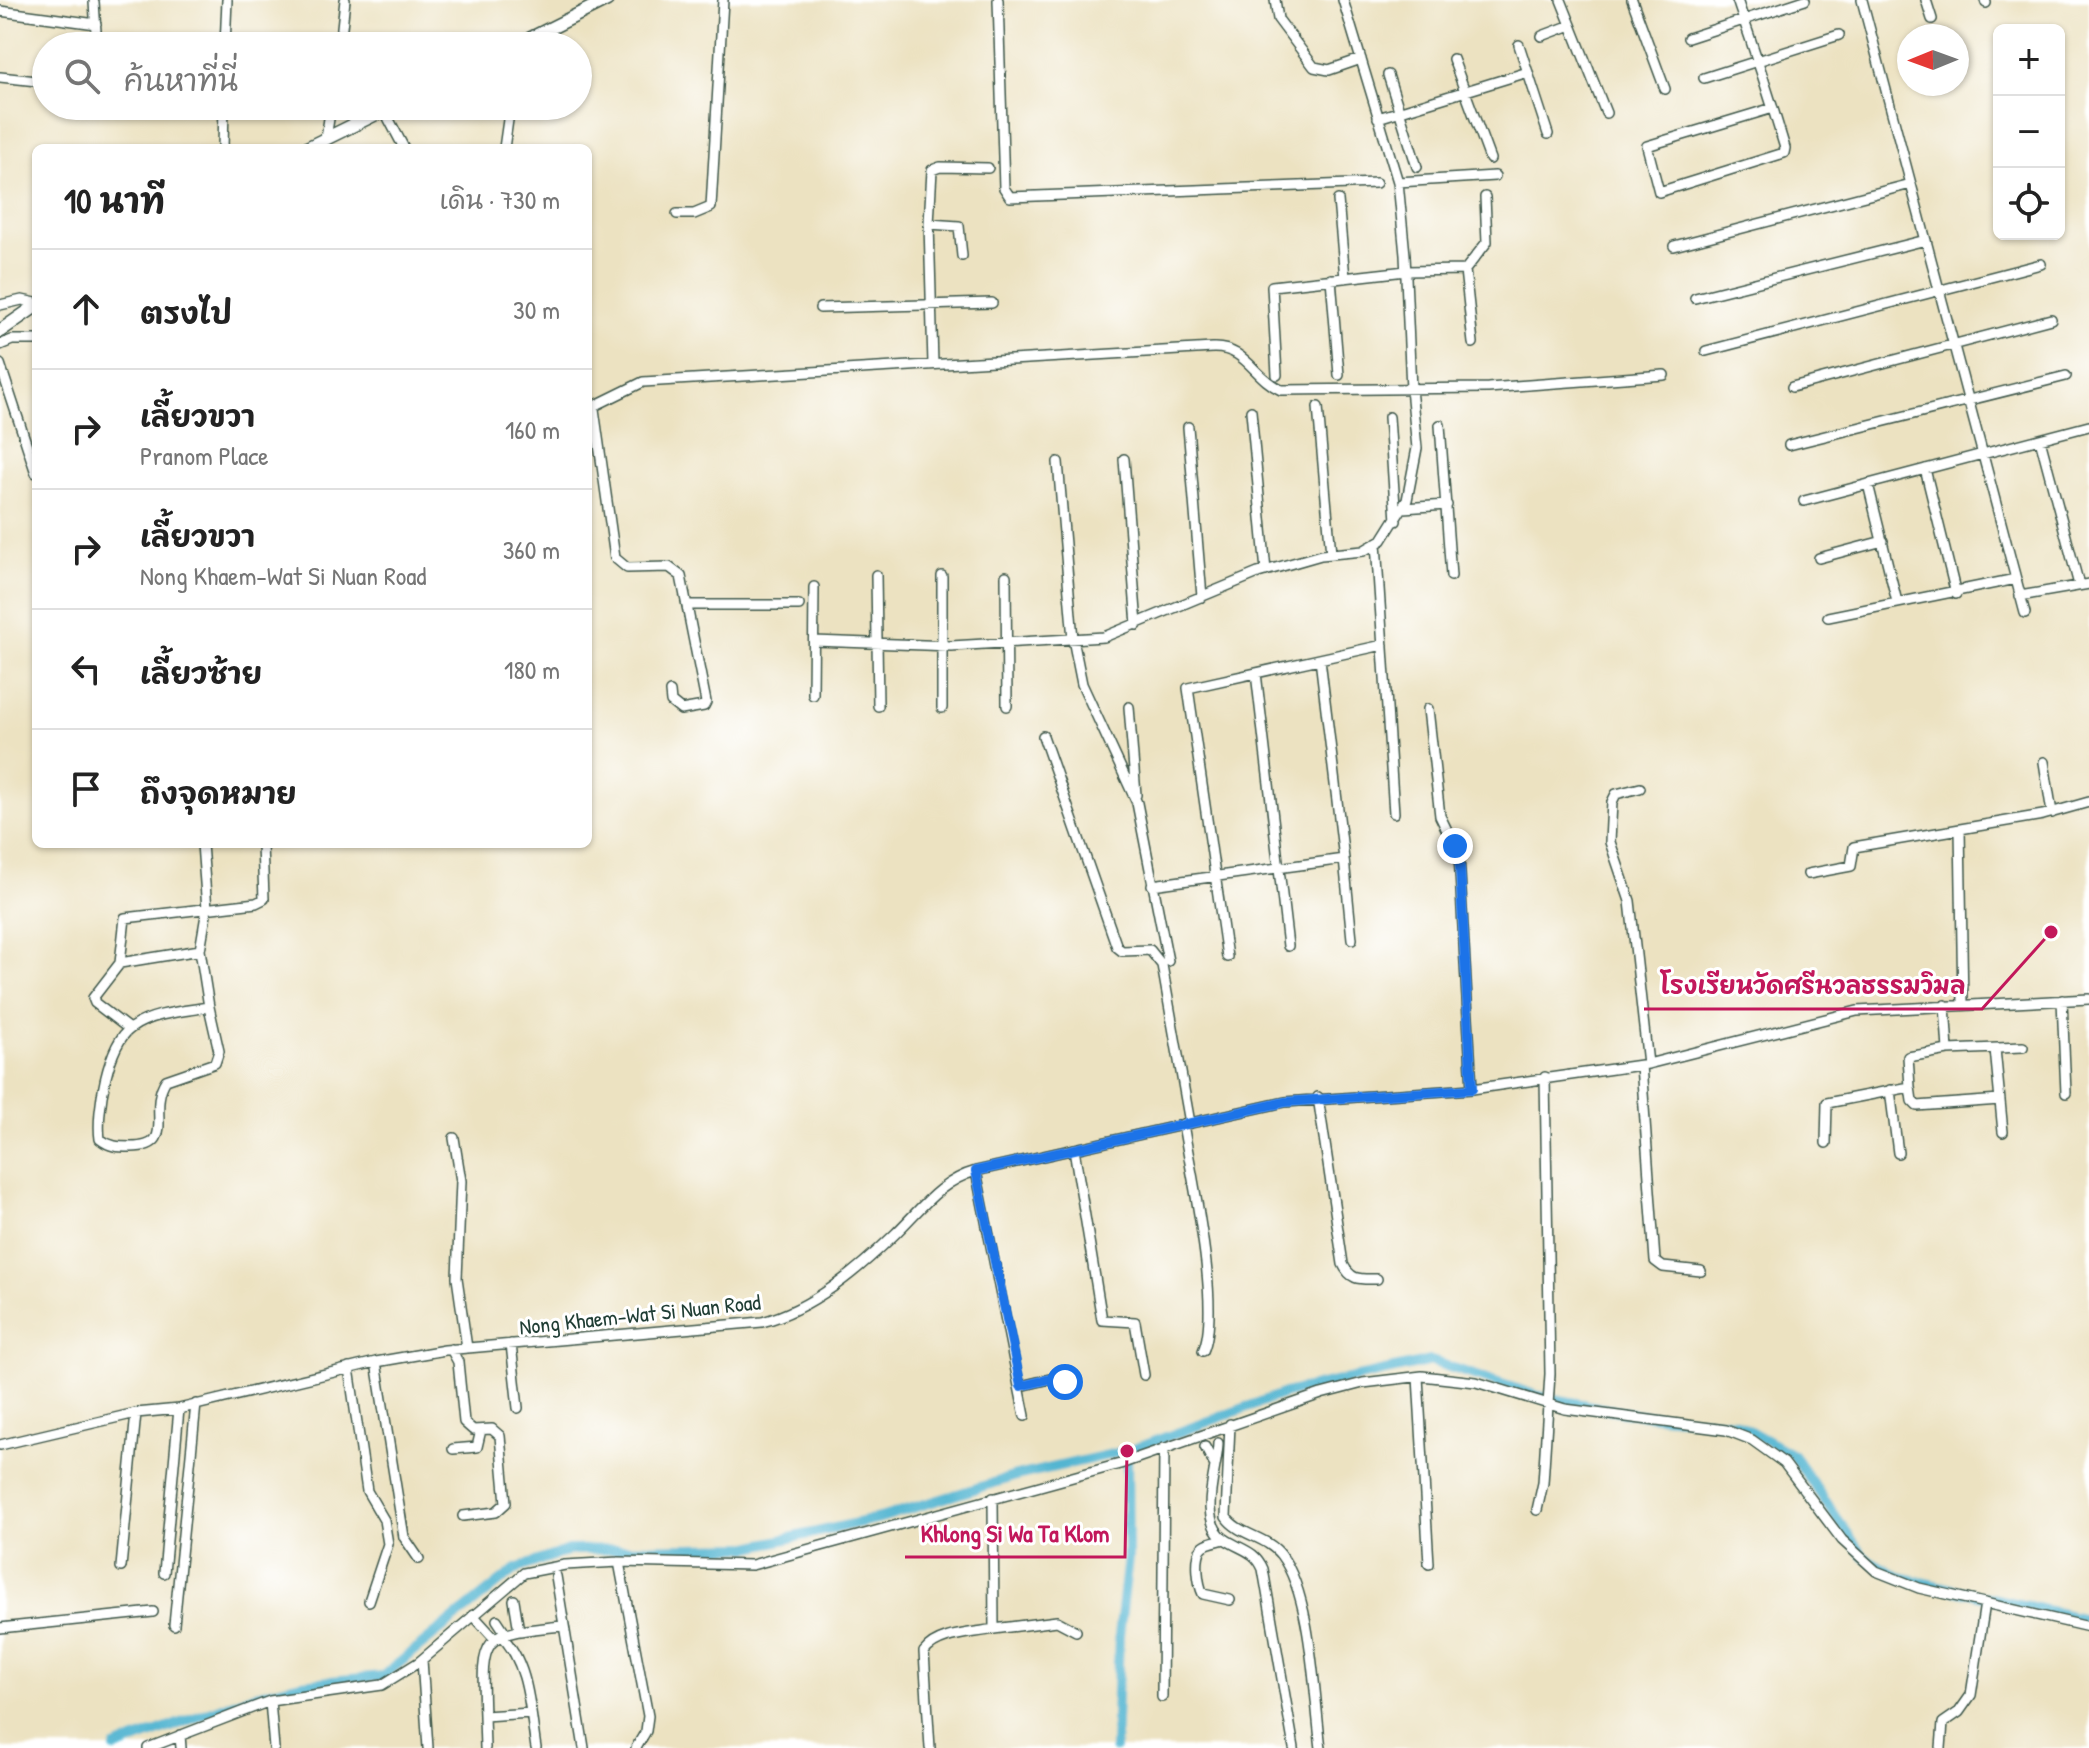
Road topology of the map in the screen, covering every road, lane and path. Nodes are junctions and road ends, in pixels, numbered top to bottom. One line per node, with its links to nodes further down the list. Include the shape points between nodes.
1 (227, 0): 21 (street)
2 (345, 0): 22 (street)
3 (607, 0): 23 (main road)
4 (723, 0): 62 (street, via 711,207)
5 (998, 0): 55 (street)
6 (1275, 0): 28 (street, via 1278,19 1314,67 1329,70)
7 (1343, 0): 28 (street)
8 (1561, 0): 19 (street)
9 (1632, 0): 36 (street)
10 (1737, 0): 17 (street)
11 (1805, 0): 17 (street)
12 (1862, 0): 59 (street)
13 (1926, 0): 16 (street)
14 (94, 2): 18 (street)
15 (0, 11): 18 (street)
16 (1932, 19)
17 (1744, 20): 26 (street); 30 (street)
18 (96, 24): 20 (street)
19 (1571, 25): 25 (street); 40 (street)
20 (96, 32)
21 (226, 32)
22 (342, 32)
23 (543, 32)
24 (1839, 35): 30 (street)
25 (1542, 36)
26 (1688, 38)
27 (1519, 45): 31 (street)
28 (1361, 59): 41 (street)
29 (1453, 59): 37 (street)
30 (1758, 61): 34 (street); 38 (street)
31 (1528, 72): 37 (street); 47 (street)
32 (1388, 75): 39 (street)
33 (0, 77): 35 (street)
34 (1704, 78)
35 (32, 80)
36 (1665, 89)
37 (1465, 92): 39 (street); 53 (street)
38 (1773, 108): 38 (street, via 1785,148 1781,155 1659,192 1647,146)
39 (1400, 111): 41 (street); 54 (street)
40 (1606, 113)
41 (1378, 118): 57 (street)
42 (224, 120): 49 (street)
43 (329, 120): 48 (street)
44 (363, 120): 48 (main road)
45 (393, 120): 51 (street)
46 (508, 120): 52 (street)
47 (1548, 134)
48 (326, 138): 50 (main road)
49 (223, 144)
50 (315, 144)
51 (402, 144)
52 (505, 144)
53 (1490, 159)
54 (1417, 167)
55 (995, 168): 58 (street, via 1010,197 1022,199); 63 (street, via 932,170)
56 (1495, 176): 57 (street)
57 (1398, 182): 69 (street)
58 (1376, 183)
59 (1911, 184): 64 (street); 65 (street)
60 (1485, 197): 68 (street, via 1487,242)
61 (1338, 200): 70 (street)
62 (677, 214)
63 (929, 224): 66 (street, via 959,226); 77 (street)
64 (1926, 240): 72 (street); 73 (street)
65 (1674, 246)
66 (962, 256)
67 (2041, 264): 72 (street)
68 (1465, 270): 69 (street); 83 (street)
69 (1406, 271): 70 (street); 94 (street)
70 (1345, 278): 71 (street)
71 (1331, 279): 89 (street, via 1272,286); 90 (street)
72 (1940, 292): 85 (street); 86 (street)
73 (1695, 298)
74 (992, 303): 77 (street)
75 (32, 304): 76 (street, via 22,300)
76 (0, 305)
77 (930, 305): 79 (street); 88 (street)
78 (32, 308): 81 (main road)
79 (820, 308)
80 (2051, 319): 85 (street)
81 (0, 331)
82 (32, 340): 84 (street)
83 (1473, 343)
84 (0, 345)
85 (1954, 346): 93 (street); 95 (street)
86 (1706, 351)
87 (0, 364): 108 (street)
88 (933, 364): 94 (street, via 1223,348 1234,349 1281,390); 97 (street, via 643,382)
89 (1277, 375)
90 (1339, 375)
91 (1664, 375): 94 (street)
92 (2066, 376): 95 (street)
93 (1792, 387)
94 (1411, 389): 114 (street, via 1417,448)
95 (1968, 398): 105 (street); 106 (street)
96 (1318, 407): 118 (street)
97 (592, 408)
98 (1251, 411): 120 (street)
99 (592, 415): 132 (street, via 615,558 627,568 677,570)
100 (1389, 417): 115 (street)
101 (1440, 425): 113 (street)
102 (2089, 426): 104 (street)
103 (1188, 427): 130 (street)
104 (2040, 439): 106 (street); 126 (street)
105 (1789, 445)
106 (1983, 454): 110 (street); 125 (street)
107 (1124, 459): 136 (street)
108 (32, 461)
109 (1058, 462): 137 (street)
110 (1925, 469): 111 (street); 128 (street)
111 (1868, 484): 112 (street); 116 (street)
112 (1804, 501)
113 (1447, 505): 114 (street); 124 (street)
114 (1403, 508): 115 (street)
115 (1396, 521): 117 (street)
116 (1883, 541): 119 (street); 131 (street)
117 (1376, 543): 118 (street, via 1363,551); 141 (street)
118 (1331, 554): 120 (street)
119 (1819, 558)
120 (1266, 571): 130 (street)
121 (876, 575): 139 (street)
122 (942, 576): 142 (street)
123 (1006, 576): 140 (street)
124 (1451, 576)
125 (2016, 579): 128 (street); 129 (street)
126 (2084, 584): 129 (street)
127 (814, 587): 138 (street)
128 (1956, 594): 131 (street)
129 (2020, 596): 134 (street)
130 (1202, 597): 136 (street)
131 (1897, 602): 135 (street)
132 (687, 605): 133 (street); 145 (street, via 706,702 681,710 671,702)
133 (799, 605)
134 (2025, 613)
135 (1828, 617)
136 (1137, 625): 137 (street, via 1104,637)
137 (1073, 639): 140 (street); 156 (street, via 1082,684)
138 (814, 641): 139 (street); 146 (street)
139 (877, 643): 142 (street); 147 (street)
140 (1006, 643): 142 (street); 148 (street)
141 (1383, 645): 143 (street); 157 (street)
142 (941, 646): 150 (street)
143 (1320, 659): 144 (street); 162 (street)
144 (1256, 673): 163 (street); 165 (street, via 1188,688)
145 (670, 692)
146 (813, 695)
147 (878, 706)
148 (1007, 706)
149 (1129, 707): 156 (street)
150 (942, 708)
151 (1428, 709): 186 (street, via 1440,816 1459,855)
152 (1043, 736): 191 (street, via 1117,947 1150,950 1162,965)
153 (2044, 762): 158 (street)
154 (1640, 788): 183 (street, via 1616,794 1609,824 1630,901)
155 (2089, 802): 158 (street)
156 (1137, 803): 166 (street)
157 (1394, 813)
158 (2052, 813): 159 (street)
159 (1960, 829): 164 (street, via 1854,847 1851,866); 176 (street)
160 (202, 848): 167 (street)
161 (262, 848): 167 (street, via 264,899)
162 (1344, 859): 163 (street); 168 (street)
163 (1280, 868): 165 (street); 169 (street)
164 (1808, 874)
165 (1215, 878): 166 (street); 171 (street)
166 (1152, 885): 172 (street)
167 (207, 909): 170 (street); 173 (street, via 125,918)
168 (1352, 939)
169 (1288, 946)
170 (200, 950): 173 (street); 178 (street)
171 (1227, 957)
172 (1168, 961)
173 (120, 963): 179 (street, via 93,998)
174 (2089, 999): 175 (street, Nong Khaem-Wat Si Nuan Road)
175 (2062, 1000): 176 (street, Nong Khaem-Wat Si Nuan Road); 188 (street)
176 (1963, 1004): 177 (street, Nong Khaem-Wat Si Nuan Road)
177 (1945, 1005): 182 (street); 183 (street, Nong Khaem-Wat Si Nuan Road, via 1857,1011)
178 (209, 1007): 179 (street, via 159,1016); 179 (street, via 218,1059 166,1080 157,1099 159,1137 146,1147 107,1145 100,1139 99,1099)
179 (129, 1029)
180 (2023, 1047): 181 (street)
181 (1995, 1049): 182 (street); 190 (street)
182 (1948, 1050): 185 (street, via 1908,1057)
183 (1644, 1064): 184 (street, Nong Khaem-Wat Si Nuan Road); 198 (street, via 1655,1261 1663,1267)
184 (1545, 1077): 186 (street, Nong Khaem-Wat Si Nuan Road); 210 (street)
185 (1910, 1087): 187 (street); 190 (street, via 1917,1106)
186 (1472, 1089): 189 (street, Nong Khaem-Wat Si Nuan Road)
187 (1890, 1090): 194 (street, via 1827,1103); 196 (street)
188 (2066, 1093)
189 (1318, 1097): 191 (street, Nong Khaem-Wat Si Nuan Road); 199 (street, via 1343,1264 1356,1279)
190 (2000, 1100): 192 (street)
191 (1187, 1123): 195 (street, Nong Khaem-Wat Si Nuan Road); 203 (street, via 1209,1301)
192 (2003, 1132)
193 (454, 1138): 201 (street, via 461,1181 457,1278)
194 (1826, 1143)
195 (1074, 1149): 197 (street, Nong Khaem-Wat Si Nuan Road); 206 (street, via 1102,1320 1135,1322)
196 (1898, 1153)
197 (976, 1171): 200 (street, Nong Khaem-Wat Si Nuan Road, via 947,1182 865,1261 784,1316); 208 (street)
198 (1701, 1271)
199 (1377, 1279)
200 (511, 1344): 201 (street, Nong Khaem-Wat Si Nuan Road); 212 (street)
201 (467, 1348): 202 (street, Nong Khaem-Wat Si Nuan Road)
202 (451, 1349): 204 (street, Nong Khaem-Wat Si Nuan Road); 217 (street, via 458,1362 464,1422)
203 (1203, 1351)
204 (376, 1362): 205 (street, Nong Khaem-Wat Si Nuan Road); 228 (street, via 404,1537)
205 (349, 1368): 211 (street, Nong Khaem-Wat Si Nuan Road); 236 (street, via 367,1491 384,1520 388,1544)
206 (1144, 1375)
207 (1418, 1377): 210 (street, via 1476,1382); 216 (street, via 1363,1383); 230 (street)
208 (1021, 1386): 209 (street, via 1050,1379); 215 (street)
209 (1072, 1386)
210 (1549, 1400): 225 (street); 237 (street, via 1726,1430 1752,1440 1784,1463 1852,1552 1876,1571)
211 (196, 1404): 213 (street, Nong Khaem-Wat Si Nuan Road); 241 (street)
212 (518, 1408)
213 (179, 1409): 214 (street, Nong Khaem-Wat Si Nuan Road); 232 (street)
214 (136, 1413): 220 (street, Nong Khaem-Wat Si Nuan Road); 231 (street)
215 (1025, 1416)
216 (1230, 1424): 218 (street); 265 (street, via 1226,1517 1269,1541 1295,1582)
217 (481, 1430): 222 (street, via 477,1447); 226 (street, via 492,1429 500,1436 506,1503 496,1512)
218 (1216, 1437): 219 (street); 223 (street)
219 (1203, 1441): 221 (street); 223 (street)
220 (0, 1445)
221 (1164, 1448): 224 (street); 250 (street)
222 (453, 1449)
223 (1214, 1464): 227 (street, via 1213,1521)
224 (993, 1498): 229 (street, via 752,1565); 245 (street)
225 (1537, 1510)
226 (463, 1516)
227 (1225, 1539): 235 (street, via 1200,1550 1199,1583 1203,1594); 264 (street, via 1251,1552 1263,1569)
228 (419, 1559)
229 (619, 1562): 238 (street, via 524,1573); 262 (street, via 648,1716)
230 (1429, 1564)
231 (121, 1567)
232 (164, 1573)
233 (556, 1576): 242 (street)
234 (514, 1600): 246 (street)
235 (1230, 1600)
236 (369, 1601)
237 (1985, 1603): 243 (street); 266 (street, via 1971,1695 1943,1723)
238 (486, 1604): 240 (street); 248 (street)
239 (153, 1612): 244 (street)
240 (473, 1615): 248 (street); 249 (street)
241 (174, 1625)
242 (563, 1626): 246 (street); 261 (street)
243 (2089, 1627)
244 (0, 1628)
245 (994, 1629): 247 (street, via 1057,1621); 263 (street, via 931,1643 924,1652)
246 (519, 1631): 248 (street)
247 (1076, 1631)
248 (500, 1635): 252 (street, via 516,1654); 253 (street, via 488,1644 482,1663)
249 (422, 1660): 251 (street, via 382,1685); 258 (street)
250 (1162, 1697)
251 (270, 1701): 254 (street); 257 (street)
252 (531, 1713): 253 (street); 260 (street)
253 (484, 1716): 259 (street)
254 (180, 1735): 255 (street); 256 (street)
255 (148, 1748)
256 (181, 1748)
257 (274, 1748)
258 (428, 1748)
259 (485, 1748)
260 (536, 1748)
261 (584, 1748)
262 (636, 1748)
263 (930, 1748)
264 (1294, 1748)
265 (1321, 1748)
266 (1941, 1748)

